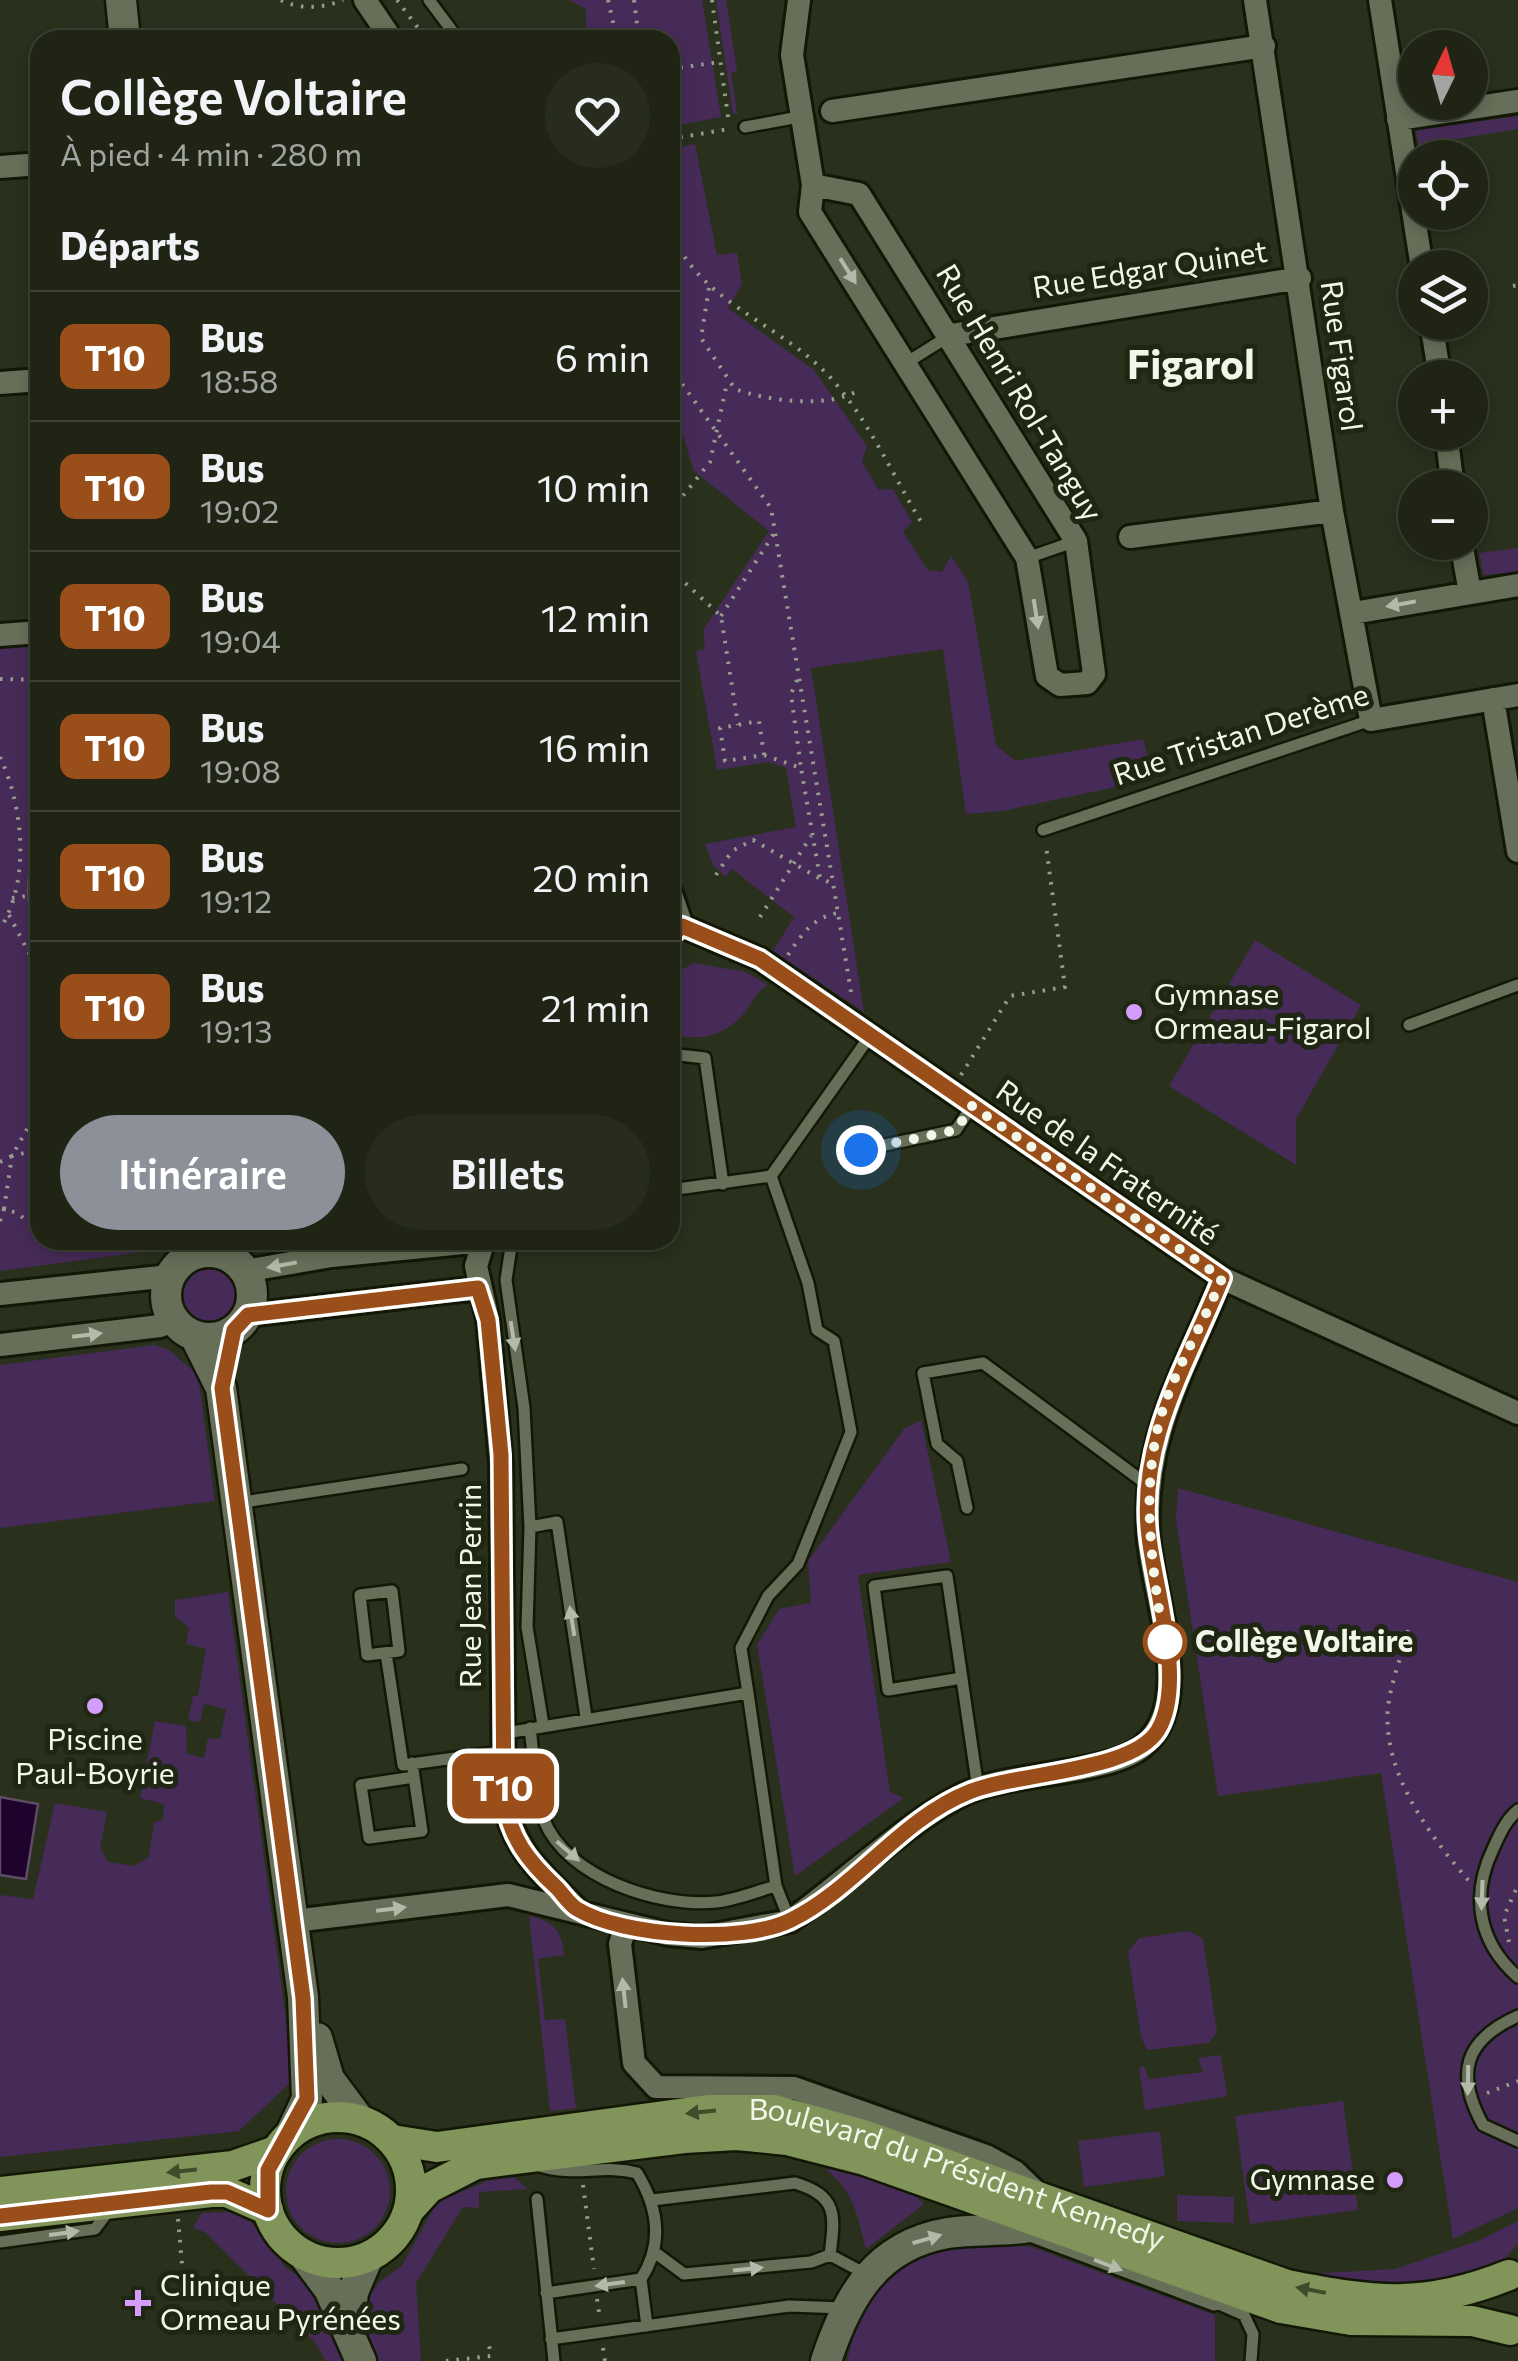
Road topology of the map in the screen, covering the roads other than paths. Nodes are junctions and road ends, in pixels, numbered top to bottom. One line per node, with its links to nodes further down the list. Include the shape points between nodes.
1 (121, 0): 7 (street)
2 (365, 0): 8 (street)
3 (429, 0): 9 (lane)
4 (799, 0): 14 (street, Rue Henri Rol-Tanguy, via 792,55)
5 (1255, 0): 10 (street, Rue Figarol)
6 (1380, 0): 15 (street)
7 (124, 30)
8 (385, 30)
9 (452, 30)
10 (1264, 46): 13 (street); 22 (street, Rue Figarol)
11 (1518, 101): 12 (street)
12 (1488, 106)
13 (832, 112)
14 (799, 117): 17 (lane); 20 (street, Rue Henri Rol-Tanguy)
15 (1398, 119)
16 (1398, 120): 21 (street)
17 (745, 126)
18 (30, 165): 19 (street)
19 (0, 167)
20 (813, 185): 23 (street, Rue Henri Rol-Tanguy, via 860,194); 24 (street, Rue Henri Rol-Tanguy, one-way to 24, via 810,212)
21 (1419, 250)
22 (1300, 278): 23 (street, Rue Edgar Quinet); 27 (street, Rue Figarol)
23 (950, 335): 24 (lane); 29 (street, Rue Henri Rol-Tanguy)
24 (906, 363): 30 (street, Rue Henri Rol-Tanguy)
25 (30, 381): 26 (street)
26 (0, 383)
27 (1332, 511): 28 (street); 34 (street, Rue Figarol)
28 (1130, 537)
29 (1076, 541): 30 (lane); 30 (street, Rue Henri Rol-Tanguy, one-way to 29, via 1047,676 1060,685 1087,682 1094,674)
30 (1027, 558)
31 (1464, 560): 33 (street)
32 (1518, 585): 33 (street)
33 (1470, 592): 34 (street, one-way to 34)
34 (1353, 613): 39 (street, Rue Figarol)
35 (30, 633): 36 (street)
36 (0, 635)
37 (1518, 695): 38 (street, Rue Tristan Derème)
38 (1493, 700): 39 (street, Rue Tristan Derème); 41 (street)
39 (1370, 720): 40 (lane, Rue Tristan Derème)
40 (1043, 830)
41 (1518, 851)
42 (680, 933): 45 (street, Rue de la Fraternité, via 732,944)
43 (1518, 984): 44 (lane)
44 (1409, 1025)
45 (862, 1030): 47 (street, Rue de la Fraternité); 49 (lane)
46 (680, 1055): 50 (lane, via 705,1058)
47 (972, 1106): 48 (lane, via 956,1130); 57 (street, Rue de la Fraternité)
48 (861, 1150)
49 (771, 1176): 50 (lane); 72 (lane, via 817,1330 834,1341 851,1432 798,1564 768,1596 741,1648)
50 (723, 1184): 51 (lane)
51 (680, 1189)
52 (392, 1250): 55 (street, one-way to 55)
53 (480, 1250): 58 (street, Rue Jean Perrin)
54 (510, 1250): 69 (lane, one-way to 69, via 506,1280 524,1408)
55 (230, 1255): 56 (street); 60 (street, via 252,1292)
56 (182, 1258): 59 (street); 61 (street, via 166,1298)
57 (1222, 1278): 64 (street, Rue de la Fraternité); 66 (street, via 1161,1416)
58 (478, 1288): 60 (street); 75 (street, Rue Jean Perrin, via 488,1320 501,1455)
59 (0, 1294)
60 (241, 1322): 61 (street, via 222,1336); 63 (street)
61 (184, 1327): 62 (street, one-way to 61); 63 (street)
62 (0, 1345)
63 (222, 1388): 67 (street)
64 (1518, 1413)
65 (462, 1470): 67 (lane)
66 (1149, 1486): 68 (lane, via 982,1363 923,1374 937,1444 957,1461); 78 (street, via 1148,1532 1172,1688 1158,1730 1123,1758)
67 (237, 1502): 84 (street)
68 (967, 1508)
69 (530, 1527): 73 (lane, one-way to 69, via 557,1522); 74 (lane, via 527,1627)
70 (386, 1653): 70 (lane, via 399,1651 392,1591 360,1595 367,1655); 76 (lane, via 402,1765)
71 (962, 1678): 71 (lane, via 947,1576 874,1586 888,1690); 78 (lane)
72 (748, 1693): 73 (lane); 81 (lane)
73 (586, 1718): 74 (lane)
74 (536, 1727): 75 (lane); 81 (lane, one-way to 81, via 543,1818 557,1844 603,1879 665,1898 715,1902)
75 (500, 1743): 76 (lane); 80 (street, Rue Jean Perrin, via 507,1820)
76 (412, 1764): 77 (lane)
77 (414, 1778): 77 (lane, via 422,1830 369,1838 361,1785)
78 (978, 1789): 85 (street, via 934,1812)
79 (1518, 1810): 87 (lane, one-way to 87, via 1506,1820 1479,1894 1484,1932)
80 (531, 1865): 82 (street); 83 (street, Rue Jean Perrin)
81 (776, 1886): 85 (lane)
82 (508, 1895): 83 (street); 84 (street, one-way to 82)
83 (577, 1909): 86 (street)
84 (294, 1921): 88 (street)
85 (790, 1921): 86 (street, via 702,1936)
86 (626, 1925): 102 (street, one-way to 86, via 1015,2172 810,2093 656,2087 634,2063 620,1944)
87 (1518, 1977)
88 (303, 1998): 90 (street, via 329,2079); 93 (street, via 307,2099)
89 (1518, 2016): 92 (lane, one-way to 92, via 1494,2026 1474,2050 1465,2083 1483,2125)
90 (358, 2118): 91 (main road); 93 (main road, via 318,2120)
91 (392, 2140): 100 (main road, via 409,2173); 102 (main road, Boulevard du Président Kennedy, one-way to 91, via 863,2134 774,2110 708,2110 437,2147)
92 (1518, 2141)
93 (284, 2142): 95 (main road, one-way to 95, via 234,2166); 99 (main road, via 265,2190)
94 (514, 2158): 97 (lane, via 561,2173 637,2173); 100 (main road, Boulevard du Président Kennedy, via 459,2169); 102 (main road, Boulevard du Président Kennedy, via 684,2138 787,2140)
95 (0, 2192)
96 (536, 2199): 112 (lane)
97 (652, 2200): 105 (lane); 106 (lane, via 771,2182 806,2186 829,2203)
98 (115, 2203): 99 (main road, via 227,2192); 101 (main road); 103 (lane, one-way to 98, via 95,2229)
99 (268, 2210): 104 (main road)
100 (409, 2210): 107 (main road, via 400,2230)
101 (0, 2216)
102 (1034, 2218): 108 (main road, Boulevard du Président Kennedy, one-way to 102, via 1467,2292 1426,2300 1352,2298); 109 (street, one-way to 102, via 914,2241); 111 (main road, Boulevard du Président Kennedy); 113 (lane, one-way to 113)
103 (0, 2242)
104 (303, 2254): 107 (main road, via 324,2262); 118 (street, via 329,2289)
105 (657, 2254): 106 (lane, one-way to 106, via 684,2274); 110 (lane)
106 (830, 2255): 109 (lane)
107 (368, 2257): 118 (street, via 354,2292)
108 (1514, 2268): 116 (main road, via 1503,2293)
109 (867, 2275): 114 (street)
110 (642, 2279): 112 (lane, one-way to 112); 115 (lane)
111 (1190, 2279): 113 (lane); 116 (main road, Boulevard du Président Kennedy, via 1281,2308 1351,2320 1472,2321)
112 (546, 2293): 117 (lane)
113 (1214, 2305): 121 (lane, via 1244,2315 1253,2334)
114 (844, 2308): 115 (lane, via 790,2306); 120 (street)
115 (648, 2326): 117 (lane)
116 (1514, 2335)
117 (552, 2339): 119 (lane)
118 (355, 2349)
119 (554, 2361)
120 (826, 2361)
121 (1251, 2361)

